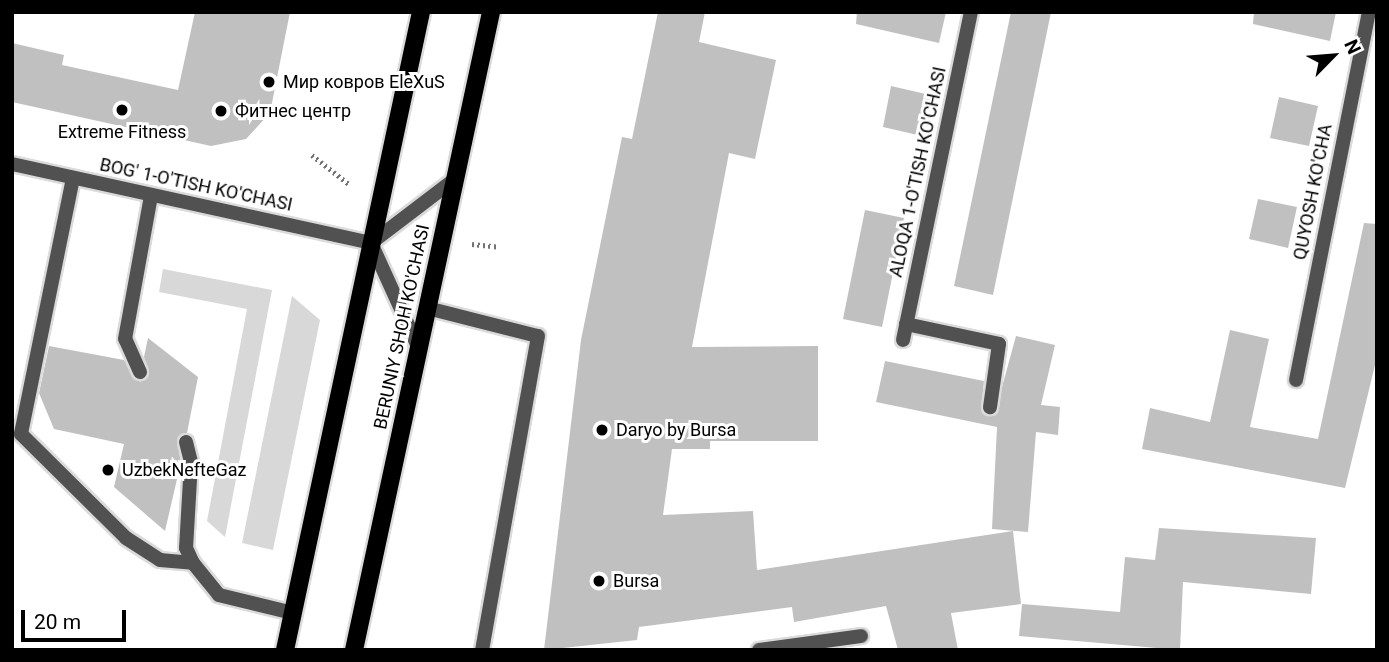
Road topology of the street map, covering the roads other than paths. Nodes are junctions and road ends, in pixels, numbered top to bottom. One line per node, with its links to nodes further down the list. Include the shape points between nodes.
1 (421, 12): 9 (main road)
2 (491, 12): 7 (main road, BERUNIY SHOH KO'CHASI)
3 (971, 12): 11 (street, ALOQA 1-O'TISH KO'CHASI)
4 (1369, 12): 15 (street, QUYOSH KO'CHA)
5 (12, 164): 6 (street, BOG' 1-O'TISH KO'CHASI)
6 (73, 178): 8 (street, BOG' 1-O'TISH KO'CHASI); 18 (street, via 21,433 126,538 160,560)
7 (455, 179): 9 (street); 10 (main road, BERUNIY SHOH KO'CHASI)
8 (151, 195): 9 (street, BOG' 1-O'TISH KO'CHASI); 14 (street, via 125,339)
9 (371, 243): 13 (street); 19 (main road)
10 (427, 308): 13 (main road, BERUNIY SHOH KO'CHASI); 23 (street, via 538,336)
11 (906, 324): 12 (street, ALOQA 1-O'TISH KO'CHASI); 16 (street, via 999,344)
12 (903, 340)
13 (419, 349): 22 (main road, BERUNIY SHOH KO'CHASI)
14 (140, 372)
15 (1296, 380)
16 (990, 407)
17 (186, 442): 18 (street, via 191,462 186,548)
18 (192, 563): 19 (street, via 219,595)
19 (293, 613): 21 (main road)
20 (861, 636): 24 (street)
21 (285, 650)
22 (354, 650)
23 (482, 650)
24 (759, 650)

